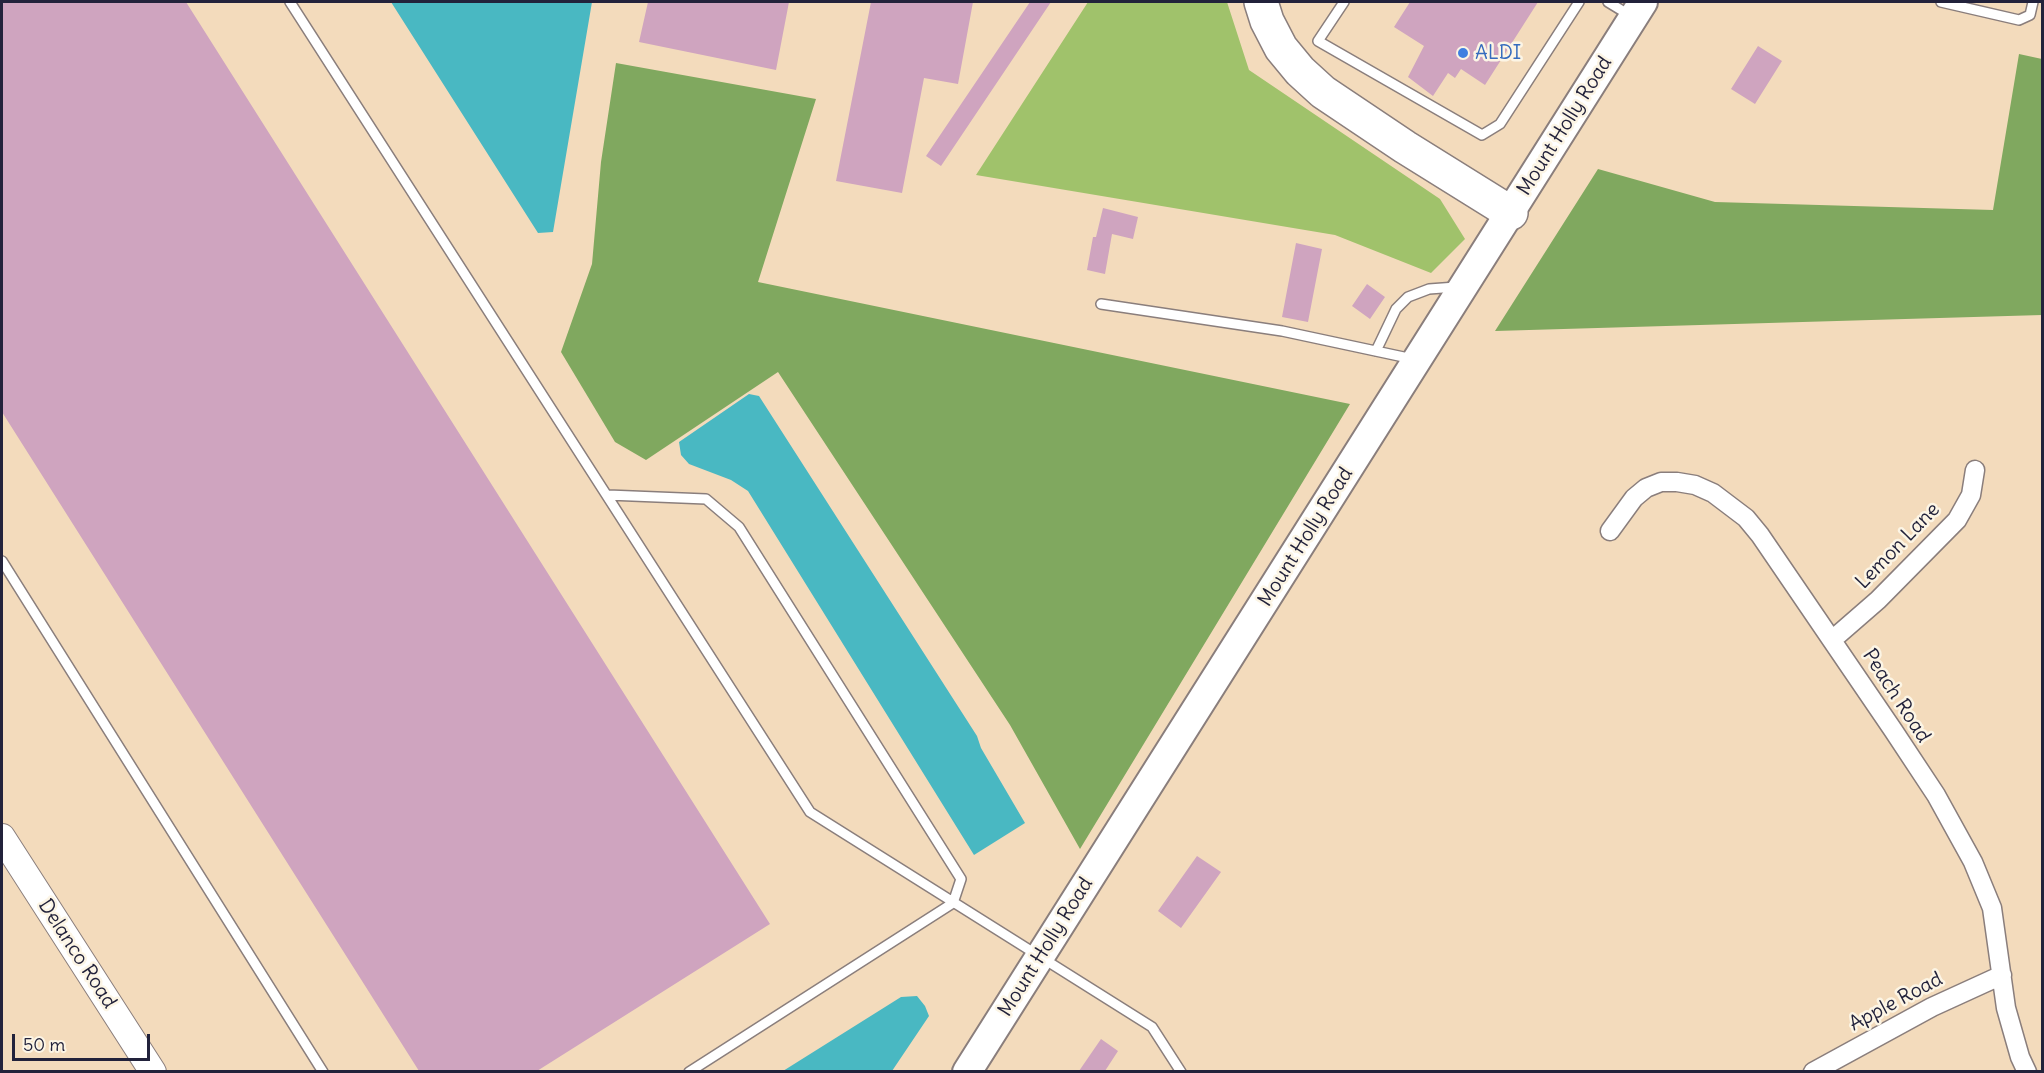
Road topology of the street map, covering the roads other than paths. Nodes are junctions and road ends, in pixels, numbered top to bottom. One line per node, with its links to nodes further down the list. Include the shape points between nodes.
1 (290, 2): 15 (lane)
2 (1262, 2): 9 (highway, via 1281,48 1323,92)
3 (1344, 2): 4 (lane, via 1318,41 1482,135 1500,124)
4 (1579, 2)
5 (1608, 2): 8 (lane)
6 (1941, 2): 7 (lane, via 2019,20 2030,15)
7 (2032, 2)
8 (1638, 10): 9 (main road, Mount Holly Road)
9 (1511, 213): 10 (main road, Mount Holly Road)
10 (1465, 286): 12 (lane, via 1429,289 1408,297 1396,309); 13 (main road, Mount Holly Road)
11 (1101, 304): 12 (lane, via 1282,331)
12 (1376, 351): 13 (lane)
13 (1418, 360): 21 (main road, Mount Holly Road)
14 (1975, 470): 18 (street, Lemon Lane, via 1971,495 1957,519 1878,600)
15 (608, 495): 20 (lane, via 810,812); 20 (lane, via 706,499 739,526 961,879)
16 (1610, 531): 18 (street, Peach Road, via 1634,498 1661,482 1695,485 1713,493 1746,518 1760,535)
17 (2, 561): 24 (lane)
18 (1832, 640): 22 (street, Peach Road, via 1936,795 1973,862 1992,908)
19 (5, 850): 23 (street, Delanco Road)
20 (952, 903): 21 (lane); 25 (lane)
21 (1040, 956): 26 (main road, Mount Holly Road); 27 (lane, via 1152,1027)
22 (2002, 975): 28 (street, Apple Road, via 1932,1007); 29 (street, Peach Road, via 2006,1008)
23 (153, 1071)
24 (323, 1071)
25 (689, 1071)
26 (967, 1071)
27 (1180, 1071)
28 (1813, 1071)
29 (2026, 1071)

